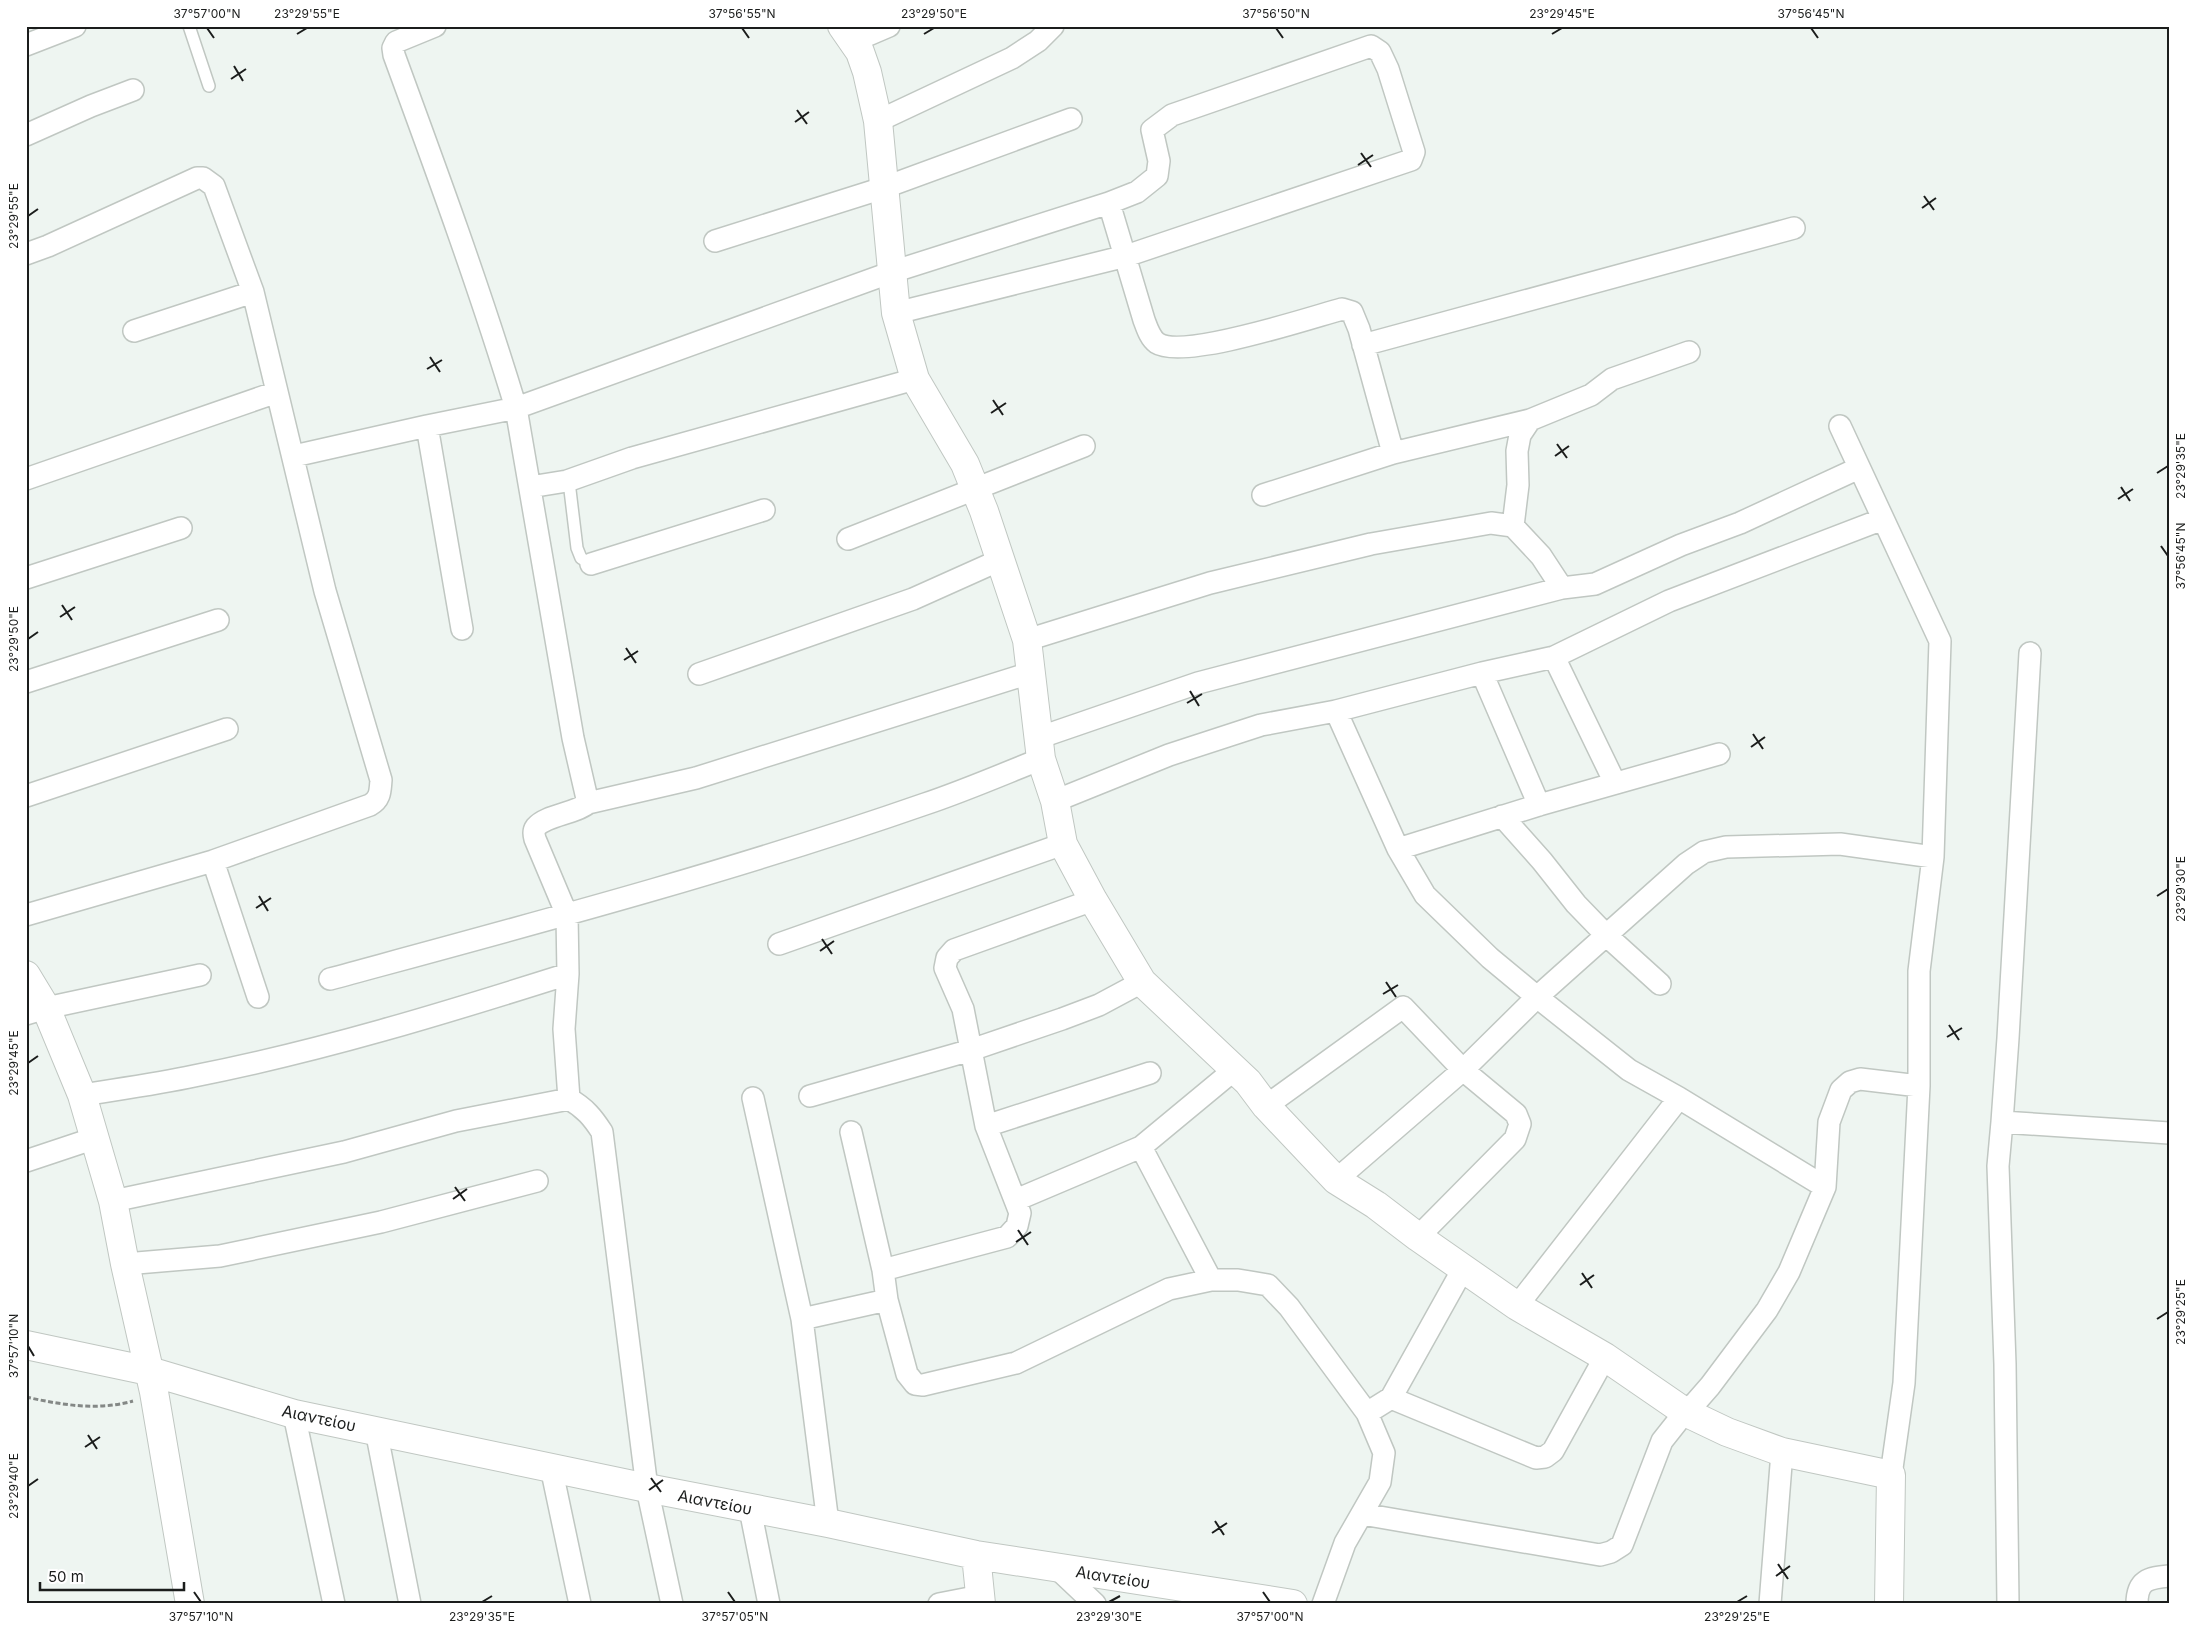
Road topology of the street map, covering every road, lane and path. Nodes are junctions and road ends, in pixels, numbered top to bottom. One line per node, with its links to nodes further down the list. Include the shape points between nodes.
1 (75, 26): 7 (street)
2 (189, 26): 8 (lane)
3 (435, 26): 27 (street, via 396,42 394,55 456,223)
4 (890, 26): 6 (street)
5 (1053, 26): 11 (street, via 1038,41 1012,58)
6 (848, 34): 11 (street, via 860,52 867,72)
7 (26, 45)
8 (209, 86)
9 (133, 90): 12 (street)
10 (1071, 119): 13 (street)
11 (878, 121): 13 (street)
12 (26, 135)
13 (883, 188): 16 (street); 19 (street)
14 (1109, 203): 18 (street); 18 (street, via 1137,192 1157,176 1160,161 1152,130 1172,115 1371,46 1380,52 1414,152 1411,160); 19 (street)
15 (1794, 228): 23 (street)
16 (715, 241)
17 (26, 254): 20 (street, via 203,178 214,186)
18 (1126, 256): 21 (street); 23 (street, via 1149,334 1163,346 1193,348 1342,309 1352,312)
19 (892, 272): 21 (street); 27 (street)
20 (253, 292): 22 (street); 26 (street)
21 (896, 313): 25 (street)
22 (134, 331)
23 (1363, 345): 32 (street)
24 (1689, 352): 28 (street, via 1612,379 1591,395)
25 (915, 379): 36 (street, via 632,458); 38 (street, via 965,464)
26 (277, 392): 33 (street); 35 (street)
27 (516, 408): 29 (street); 37 (street)
28 (1530, 420): 32 (street); 42 (street, via 1520,435 1517,451 1518,485)
29 (427, 426): 33 (street); 50 (street)
30 (1840, 426): 34 (street)
31 (1084, 446): 38 (street)
32 (1394, 453): 39 (street)
33 (294, 456): 71 (street, via 325,591 381,780 380,795 370,805)
34 (1860, 468): 41 (street); 48 (street, via 1595,584)
35 (26, 479)
36 (567, 481): 37 (street); 46 (lane, via 577,548 581,558)
37 (530, 487): 65 (street, via 573,738)
38 (975, 489): 44 (street); 45 (street)
39 (1263, 495)
40 (764, 510): 46 (street)
41 (1883, 519): 53 (street, via 1669,601); 70 (street, via 1940,640)
42 (1513, 526): 48 (street, via 1541,556); 51 (street, via 1491,523 1371,544 1210,583)
43 (181, 528): 47 (street)
44 (848, 539)
45 (1000, 560): 51 (street); 56 (street, via 912,599)
46 (591, 564)
47 (26, 578)
48 (1562, 588): 60 (street, via 1198,683)
49 (218, 620): 57 (street)
50 (462, 629)
51 (1027, 640): 54 (street)
52 (2030, 653): 97 (street)
53 (1554, 657): 55 (street); 62 (street)
54 (1030, 673): 60 (street); 65 (street, via 696,778)
55 (1482, 673): 58 (street); 66 (street)
56 (699, 674)
57 (26, 682)
58 (1336, 712): 64 (street, via 1261,725 1169,755); 69 (street)
59 (228, 729): 63 (street)
60 (1040, 748): 64 (street); 74 (street, via 927,804 816,841)
61 (1719, 754): 62 (street)
62 (1614, 783): 66 (street)
63 (26, 796)
64 (1055, 801): 68 (street)
65 (588, 803): 74 (street, via 550,819 537,826 534,832)
66 (1539, 805): 67 (street)
67 (1502, 816): 69 (street); 75 (street)
68 (1063, 844): 72 (street); 76 (street)
69 (1398, 849): 84 (street, via 1425,895)
70 (1933, 857): 75 (street, via 1840,844 1726,847 1704,852 1686,864); 90 (street, via 1919,971)
71 (213, 860): 73 (street); 83 (street)
72 (1093, 900): 81 (street); 86 (street, via 954,950 947,958 945,968 963,1009)
73 (26, 915)
74 (567, 915): 77 (street); 80 (street)
75 (1607, 936): 82 (street); 84 (street)
76 (779, 944)
77 (568, 974): 91 (street, via 448,1012 320,1047 194,1076); 95 (street, via 564,1029)
78 (26, 975): 85 (street)
79 (200, 975): 85 (street)
80 (330, 979)
81 (1142, 982): 86 (street, via 1099,1005); 87 (street)
82 (1660, 984)
83 (258, 997)
84 (1536, 997): 88 (street); 94 (street, via 1629,1070)
85 (36, 1011): 91 (street)
86 (971, 1050): 92 (street); 98 (street)
87 (1234, 1070): 96 (street); 102 (street)
88 (1463, 1070): 96 (street, via 1403,1007); 104 (street); 109 (street, via 1516,1114 1520,1124 1515,1139)
89 (1150, 1073): 98 (street)
90 (1920, 1086): 106 (street, via 1860,1079 1841,1090 1829,1122); 128 (street, via 1904,1383)
91 (82, 1095): 101 (street)
92 (810, 1096)
93 (753, 1098): 116 (street)
94 (1679, 1098): 106 (street); 115 (street)
95 (570, 1099): 108 (street, via 456,1121 344,1152); 129 (street, via 591,1115 602,1132)
96 (1266, 1106): 104 (street)
97 (2002, 1122): 100 (street); 149 (street, via 1998,1166)
98 (986, 1126): 107 (street)
99 (851, 1132): 112 (street)
100 (2169, 1133)
101 (95, 1138): 103 (street); 108 (street)
102 (1141, 1147): 107 (street); 113 (street)
103 (26, 1160)
104 (1336, 1180): 109 (street)
105 (537, 1182): 110 (street, via 381,1222 220,1256)
106 (1825, 1187): 122 (street, via 1789,1272 1767,1310 1710,1386)
107 (1016, 1200): 112 (street, via 1020,1213 1017,1226 1007,1237)
108 (113, 1201): 110 (street)
109 (1418, 1237): 111 (street)
110 (125, 1264): 119 (street)
111 (1463, 1269): 115 (street); 121 (street)
112 (883, 1270): 114 (street)
113 (1211, 1280): 114 (street, via 1169,1289 1016,1363 923,1386 915,1384 907,1374); 124 (street, via 1268,1285 1289,1307)
114 (887, 1300): 116 (street)
115 (1517, 1306): 118 (street)
116 (802, 1319): 132 (street)
117 (26, 1345): 119 (street, Αιαντείου)
118 (1605, 1357): 121 (street, via 1553,1451 1545,1457 1536,1458); 122 (street)
119 (152, 1382): 120 (path, via 113,1407 90,1407); 123 (street, Αιαντείου); 137 (street)
120 (26, 1397)
121 (1391, 1398): 124 (street)
122 (1684, 1412): 126 (street); 131 (street, via 1662,1441 1622,1545 1611,1552 1600,1555)
123 (294, 1414): 125 (street, Αιαντείου); 138 (street)
124 (1367, 1414): 131 (street, via 1384,1453 1380,1482)
125 (376, 1430): 127 (street, Αιαντείου); 139 (street)
126 (1782, 1452): 128 (street); 147 (street)
127 (551, 1467): 129 (street, Αιαντείου); 140 (street)
128 (1891, 1475): 148 (street)
129 (647, 1488): 130 (street, Αιαντείου); 141 (street)
130 (750, 1509): 132 (street, Αιαντείου); 142 (street)
131 (1362, 1514): 146 (street, via 1344,1543)
132 (828, 1523): 133 (street, Αιαντείου)
133 (976, 1555): 134 (street, Αιαντείου); 136 (street)
134 (1058, 1569): 144 (street); 145 (street, Αιαντείου)
135 (2169, 1576): 150 (street, via 2150,1578 2141,1585)
136 (980, 1600): 143 (street)
137 (190, 1604)
138 (334, 1604)
139 (410, 1604)
140 (580, 1604)
141 (672, 1604)
142 (769, 1604)
143 (939, 1604)
144 (1095, 1604)
145 (1293, 1604)
146 (1323, 1604)
147 (1770, 1604)
148 (1889, 1604)
149 (2008, 1604)
150 (2137, 1604)

